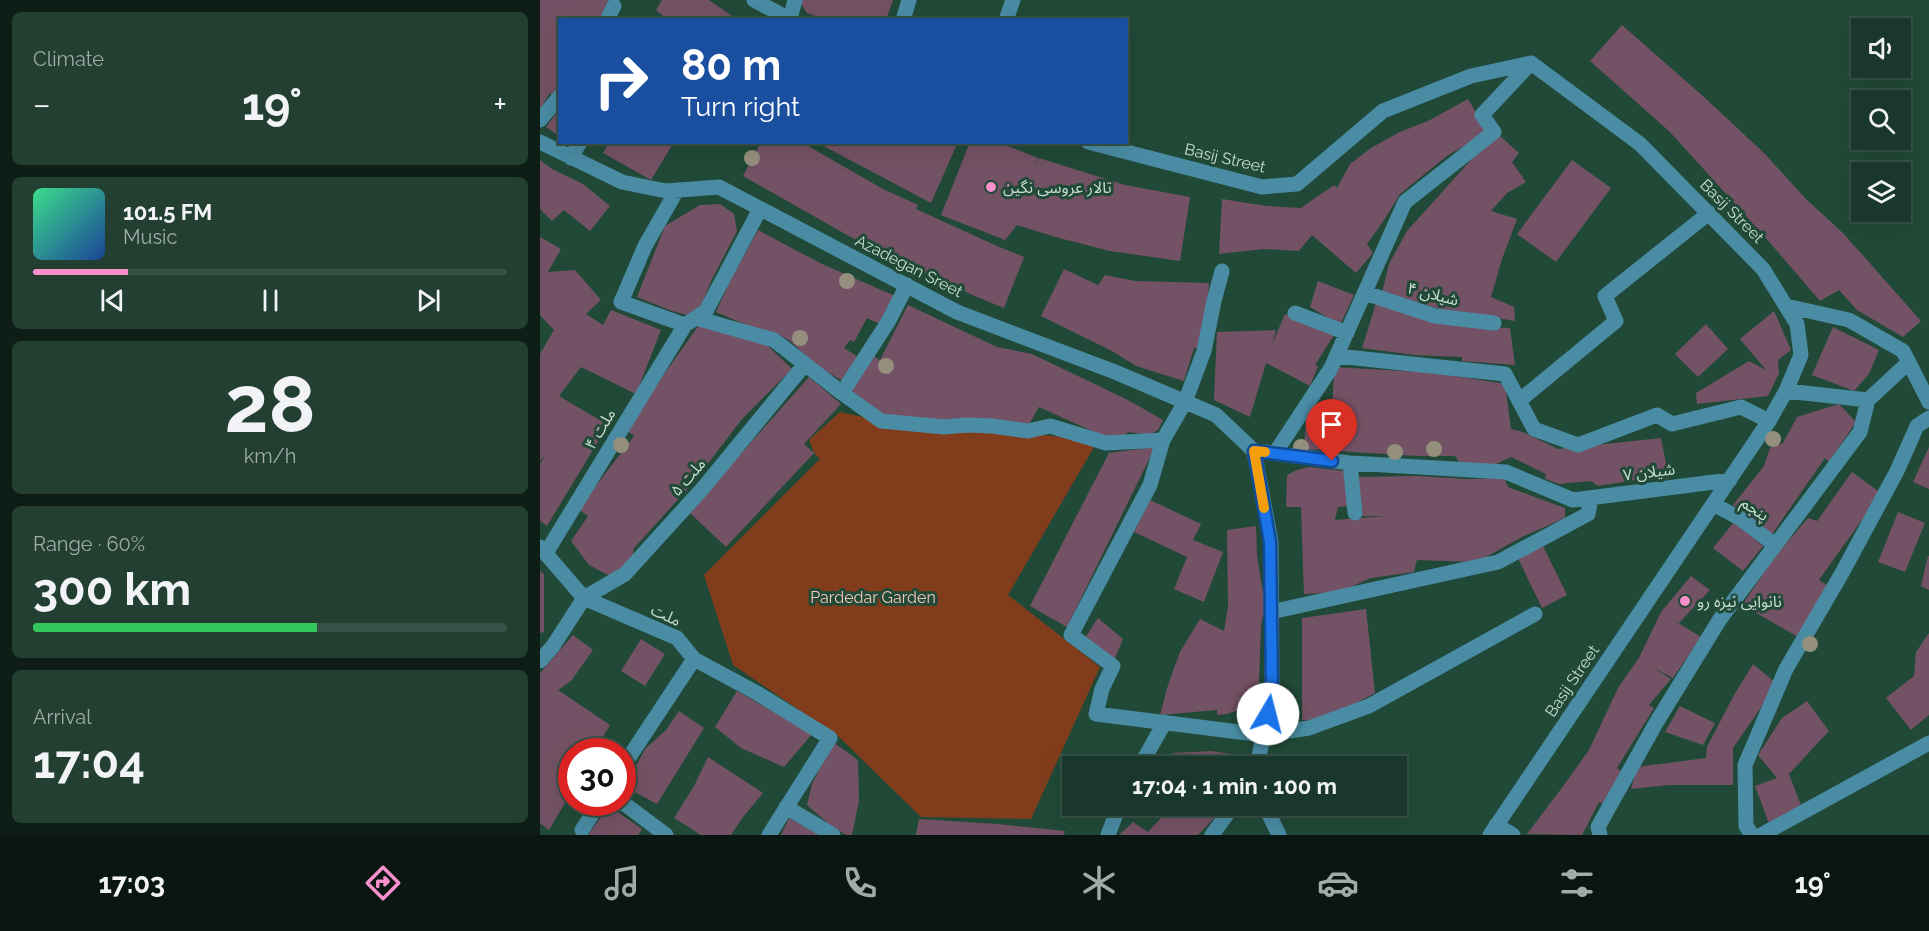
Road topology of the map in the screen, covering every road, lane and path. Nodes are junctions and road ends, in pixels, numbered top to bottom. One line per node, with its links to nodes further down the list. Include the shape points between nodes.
1 (754, 0): 5 (street)
2 (795, 0): 6 (street)
3 (909, 0): 7 (street)
4 (1013, 0): 8 (street)
5 (788, 18)
6 (790, 18)
7 (904, 18)
8 (1007, 18)
9 (1531, 63): 14 (street, Basij Street, via 1471,76 1383,111 1297,183 1262,188); 18 (street, Basij Street, via 1640,144); 21 (street, via 1482,115 1494,132 1406,202)
10 (558, 98): 11 (street)
11 (540, 120)
12 (540, 142): 15 (street, Azadegan Sreet)
13 (579, 144): 15 (street)
14 (1096, 144)
15 (571, 158): 16 (street, Azadegan Sreet, via 622,182)
16 (677, 190): 17 (street, Azadegan Sreet, via 719,187); 24 (street, via 645,246 621,302)
17 (760, 209): 20 (street, Azadegan Sreet); 24 (street, ملت ۴, via 706,311)
18 (1709, 213): 22 (street, Basij Street, via 1763,269); 33 (street, via 1605,296 1616,321)
19 (1222, 271): 34 (street, via 1204,351)
20 (907, 285): 31 (street); 34 (street, Azadegan Sreet, via 957,312)
21 (1365, 293): 25 (street, شیلان ۴, via 1435,316); 26 (street)
22 (1786, 306): 28 (street, via 1849,320); 30 (street, Basij Street, via 1797,324 1801,356)
23 (1294, 314): 26 (street)
24 (691, 321): 29 (street, via 774,340); 47 (street, ملت ۴)
25 (1494, 323)
26 (1347, 333): 27 (street)
27 (1336, 356): 33 (street, via 1505,374); 40 (street)
28 (1906, 357): 32 (street); 35 (street)
29 (805, 364): 31 (street); 48 (street, ملت ۵, via 704,487 625,574)
30 (1785, 391): 32 (street); 37 (street, Basij Street)
31 (842, 393): 38 (street, via 881,421 1028,431 1050,426 1106,443)
32 (1868, 400): 46 (street, via 1860,432)
33 (1519, 401): 37 (street, via 1534,429 1578,445 1657,415 1672,424 1741,407)
34 (1185, 402): 38 (street); 39 (street, Azadegan Sreet, via 1216,415)
35 (1929, 402)
36 (1929, 418): 75 (street, via 1917,426 1842,573 1786,669 1745,765 1746,826)
37 (1769, 421): 42 (street, Basij Street)
38 (1162, 440): 53 (street, via 1150,485 1071,635 1113,666 1096,714)
39 (1254, 451): 40 (street); 49 (street, via 1270,542)
40 (1275, 453): 41 (street)
41 (1350, 463): 43 (street, شیلان ۷, via 1506,472 1573,500); 45 (street)
42 (1730, 480): 43 (street, شیلان ۷); 44 (street, Basij Street)
43 (1591, 498): 49 (street, via 1588,514 1498,562)
44 (1713, 504): 46 (street, پنجم); 66 (street, Basij Street)
45 (1355, 513)
46 (1775, 545): 74 (street, via 1720,619 1656,723 1598,827)
47 (543, 550): 48 (street)
48 (584, 597): 51 (street, ملت, via 677,638); 52 (street)
49 (1271, 612): 54 (street, via 1272,693)
50 (1535, 614): 54 (street, via 1369,706 1309,728)
51 (694, 659): 56 (street); 59 (street, ملت, via 830,738)
52 (540, 661)
53 (1165, 722): 54 (street); 57 (street)
54 (1263, 735): 58 (street)
55 (1929, 743): 76 (street)
56 (636, 747)
57 (1146, 756)
58 (1259, 756)
59 (786, 807): 68 (street); 69 (street)
60 (636, 812): 67 (street)
61 (591, 816): 65 (street)
62 (1115, 816): 70 (street)
63 (1226, 816): 71 (street)
64 (1270, 816): 72 (street)
65 (582, 830)
66 (1493, 830): 73 (street)
67 (666, 835)
68 (769, 835)
69 (833, 835)
70 (1108, 835)
71 (1212, 835)
72 (1279, 835)
73 (1513, 835)
74 (1599, 835)
75 (1752, 835)
76 (1761, 835)

